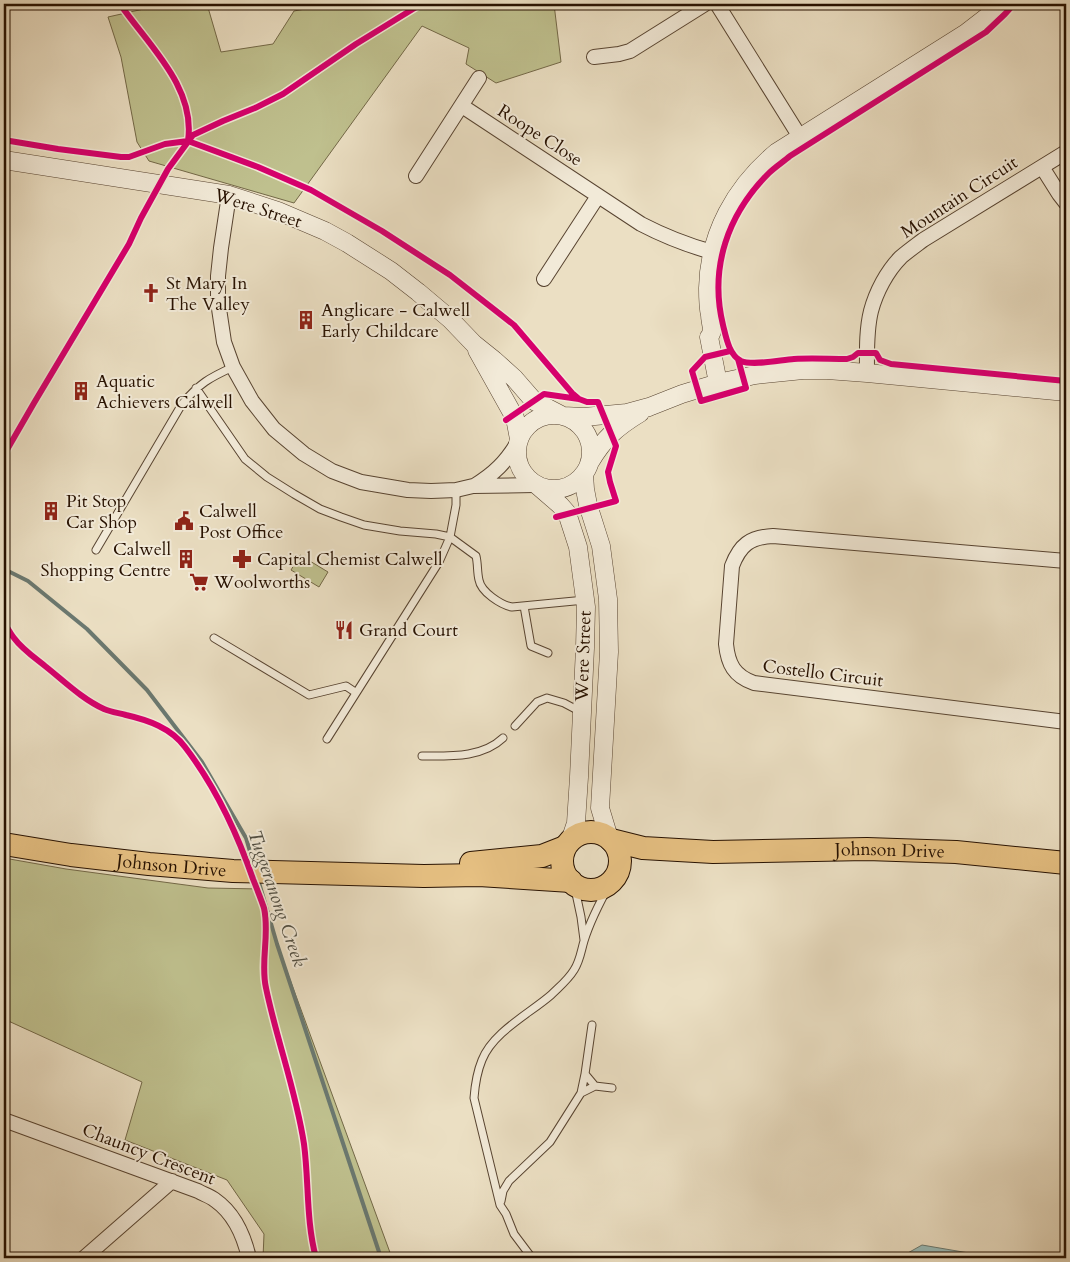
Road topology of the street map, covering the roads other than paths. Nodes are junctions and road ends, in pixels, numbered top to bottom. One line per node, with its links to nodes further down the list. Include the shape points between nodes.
1 (705, 4): 4 (street, via 630,51)
2 (717, 4): 7 (street)
3 (999, 4): 7 (street, via 966,33)
4 (594, 57)
5 (480, 78): 6 (street)
6 (462, 106): 11 (street); 13 (street, Roope Close)
7 (800, 137): 15 (street, via 776,152 744,184 721,224)
8 (1066, 152): 10 (street, Mountain Circuit)
9 (4, 160): 12 (street, Were Street)
10 (1042, 167): 14 (street, Mountain Circuit); 19 (street, Mountain Circuit, via 902,256 880,287 871,311)
11 (416, 176)
12 (230, 195): 17 (street, Were Street, via 278,211 347,243 424,297); 18 (street, via 221,248 218,302 224,342)
13 (598, 196): 15 (street, Roope Close, via 658,233); 16 (street)
14 (1066, 203)
15 (712, 252): 20 (street, via 708,287 712,332 709,338)
16 (544, 279)
17 (474, 344): 24 (street, Were Street, via 514,378 534,401); 25 (street, Were Street, via 514,418)
18 (233, 367): 21 (lane, via 212,376); 29 (street, via 252,401 274,429 304,454 332,471 361,482 408,490)
19 (867, 373): 20 (street, via 803,370); 22 (street)
20 (724, 381): 23 (street)
21 (196, 388): 30 (lane, via 245,459 294,494 320,509 364,525); 31 (lane, via 182,404)
22 (1066, 392)
23 (649, 407): 24 (street, via 627,413 584,417); 26 (street, via 611,434 598,447)
24 (562, 415): 25 (street, via 546,416 531,422); 26 (street, via 578,423 588,437 591,454)
25 (518, 441): 27 (street, via 519,466); 28 (street, via 499,468)
26 (587, 468): 27 (street, via 568,487 551,490); 44 (street, Were Street, via 585,489 601,546 608,599 609,652 600,808)
27 (537, 485): 28 (street); 33 (street, Were Street, via 567,514 578,546)
28 (473, 486): 29 (street)
29 (456, 490): 30 (lane)
30 (450, 537): 34 (lane, via 476,556 482,588 507,606); 37 (lane, via 439,562)
31 (96, 550)
32 (1066, 561): 39 (street, Costello Circuit, via 761,537 744,545 732,566 726,644 733,669 754,683)
33 (585, 600): 34 (lane); 38 (street, Were Street)
34 (524, 606): 36 (lane, via 531,646)
35 (214, 638): 37 (lane, via 309,695 346,686)
36 (548, 653)
37 (355, 692): 42 (lane)
38 (581, 712): 40 (lane, via 547,698 537,702); 46 (street, Were Street, via 576,823)
39 (1066, 722)
40 (515, 726)
41 (503, 738): 43 (lane, via 476,753)
42 (327, 739)
43 (422, 756)
44 (610, 839): 46 (main road, via 600,833 583,833); 47 (main road, Johnson Drive, via 643,848); 50 (main road, via 620,856 618,871)
45 (4, 844): 49 (main road, Johnson Drive, via 233,871)
46 (568, 844): 49 (main road, Johnson Drive, via 542,856); 51 (main road, via 562,861)
47 (713, 852): 48 (main road, Johnson Drive, via 867,849 956,852); 50 (main road, Johnson Drive, via 638,864)
48 (1066, 863)
49 (370, 874): 51 (main road, Johnson Drive, via 494,875)
50 (612, 880): 51 (main road, via 604,887 590,890); 52 (lane)
51 (572, 882): 52 (lane, via 582,917)
52 (584, 940): 60 (lane, via 575,969 566,981 514,1022 492,1043 482,1060 474,1098)
53 (592, 1025): 54 (lane)
54 (585, 1074): 55 (lane); 57 (lane)
55 (595, 1086): 56 (lane); 57 (lane)
56 (612, 1088)
57 (581, 1093): 60 (lane, via 550,1142 509,1181 502,1191)
58 (4, 1120): 59 (street, Chauncy Crescent)
59 (172, 1181): 61 (street); 62 (street, Chauncy Crescent, via 215,1200 226,1210 236,1223)
60 (500, 1204): 63 (lane, via 514,1234)
61 (84, 1258)
62 (249, 1258)
63 (532, 1258)

